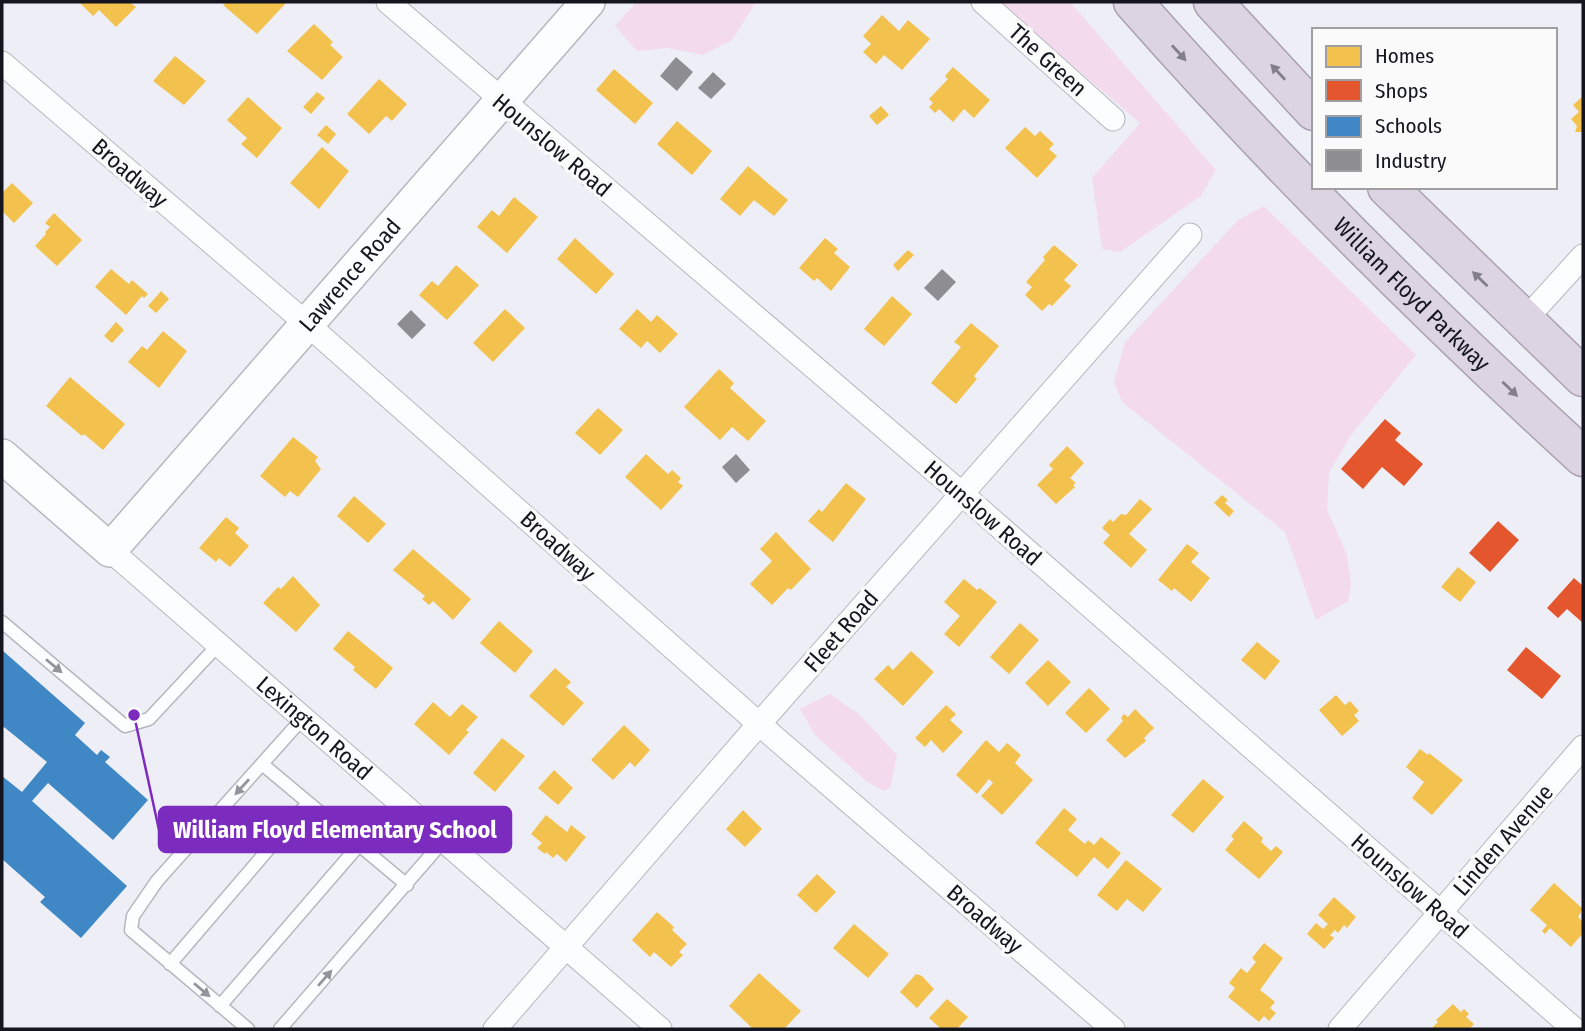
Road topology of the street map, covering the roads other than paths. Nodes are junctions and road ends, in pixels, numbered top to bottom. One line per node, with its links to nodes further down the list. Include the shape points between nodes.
1 (388, 2): 7 (street, Hounslow Road)
2 (588, 2): 7 (street, Lawrence Road)
3 (983, 2): 9 (street, The Green)
4 (1133, 2): 16 (highway, William Floyd Parkway, one-way to 16, via 1348,231)
5 (1213, 2): 8 (highway, one-way to 5)
6 (2, 63): 14 (street, Broadway)
7 (502, 102): 14 (street, Lawrence Road); 18 (street, Hounslow Road)
8 (1312, 109)
9 (1114, 118)
10 (1389, 189): 13 (highway, one-way to 10)
11 (1190, 235): 18 (street, Fleet Road)
12 (1583, 256): 13 (street)
13 (1524, 321): 15 (highway)
14 (307, 324): 19 (street, Lawrence Road); 23 (street, Broadway)
15 (1583, 377)
16 (1583, 457)
17 (4, 462): 19 (street, Lexington Road)
18 (962, 494): 23 (street, Fleet Road); 30 (street, Hounslow Road)
19 (110, 550): 21 (street, Lexington Road)
20 (2, 622): 21 (lane, one-way to 21, via 125,726 149,719)
21 (219, 644): 22 (street, Lexington Road)
22 (303, 718): 25 (lane); 27 (street, Lexington Road)
23 (759, 724): 31 (street, Fleet Road); 38 (street, Broadway)
24 (1583, 747): 30 (street, Linden Avenue)
25 (262, 764): 26 (lane); 32 (lane, one-way to 32, via 157,881 133,916 131,930)
26 (308, 803): 28 (lane); 32 (lane)
27 (444, 840): 29 (lane); 31 (street, Lexington Road)
28 (359, 845): 29 (lane); 33 (lane)
29 (407, 885): 35 (lane, one-way to 29)
30 (1440, 913): 39 (street, Linden Avenue); 40 (street, Hounslow Road)
31 (566, 948): 36 (street, Fleet Road); 37 (street, Lexington Road)
32 (170, 964): 33 (lane, one-way to 33)
33 (220, 1006): 34 (lane)
34 (247, 1029)
35 (280, 1029)
36 (495, 1029)
37 (660, 1029)
38 (1113, 1029)
39 (1340, 1029)
40 (1574, 1029)

